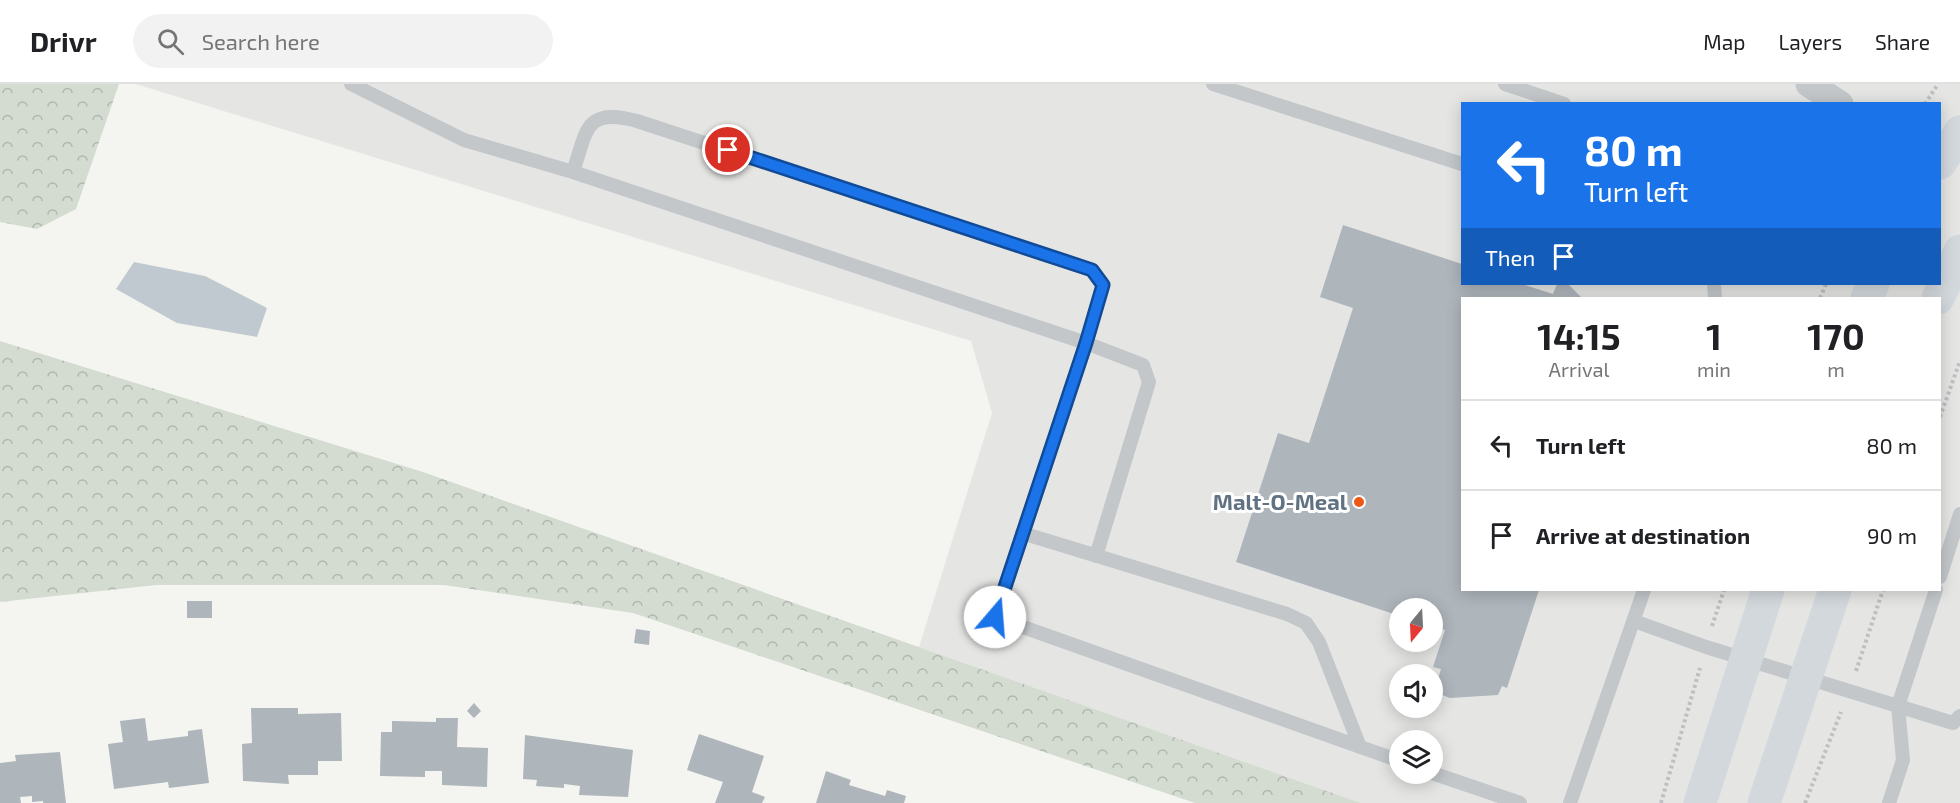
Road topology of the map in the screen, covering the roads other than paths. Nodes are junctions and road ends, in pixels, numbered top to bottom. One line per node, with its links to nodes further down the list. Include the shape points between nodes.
1 (351, 84): 11 (lane, via 464,140)
2 (1214, 84): 5 (lane)
3 (1505, 84): 6 (lane)
4 (1809, 84): 7 (street)
5 (1245, 89): 10 (lane)
6 (1558, 102)
7 (1837, 102)
8 (1960, 132): 9 (street)
9 (1941, 161)
10 (1461, 164)
11 (573, 172): 14 (lane); 14 (lane, via 587,128 599,118 616,115 1092,270 1103,285)
12 (1960, 251): 13 (street)
13 (1938, 297)
14 (1086, 343): 16 (lane); 17 (lane, via 1143,365 1149,382)
15 (1960, 514): 18 (lane)
16 (1022, 533): 17 (lane); 28 (lane, via 995,617)
17 (1096, 556): 28 (lane, via 1306,623 1319,642)
18 (1941, 574)
19 (1644, 591): 23 (lane)
20 (1768, 591): 24 (street)
21 (1835, 591): 25 (street)
22 (1936, 591): 26 (lane)
23 (1634, 621): 24 (lane); 32 (lane)
24 (1745, 658): 25 (lane); 33 (street)
25 (1806, 677): 26 (lane); 34 (street)
26 (1898, 706): 27 (lane); 35 (lane, via 1903,760)
27 (1958, 724)
28 (1360, 747): 29 (lane)
29 (1389, 757)
30 (1443, 777): 31 (lane)
31 (1520, 803)
32 (1570, 803)
33 (1700, 803)
34 (1764, 803)
35 (1889, 803)

